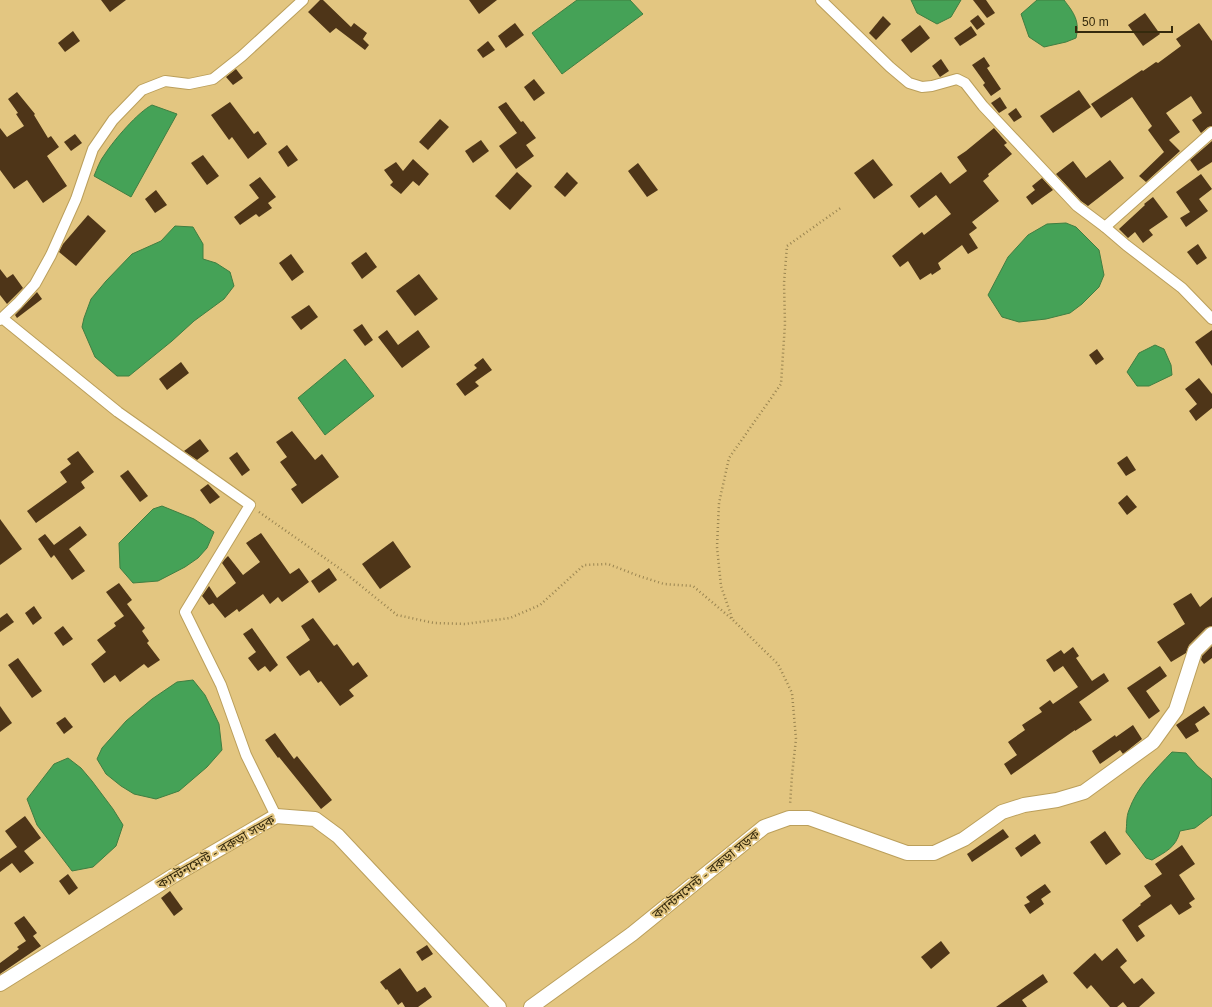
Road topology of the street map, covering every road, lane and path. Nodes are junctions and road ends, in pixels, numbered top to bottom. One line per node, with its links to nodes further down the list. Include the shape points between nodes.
1 (303, 0): 6 (street, via 213,79 189,84 165,81 142,90 113,120 93,149 76,199 51,256 35,284)
2 (821, 0): 5 (street, via 909,83 922,87 932,86 957,78 965,83 983,106 1076,206)
3 (1212, 132): 5 (street)
4 (842, 207): 9 (path, via 787,246 781,384 728,458 719,503 717,547 721,586)
5 (1105, 227): 7 (street, via 1182,288)
6 (1, 319): 8 (street, via 118,412)
7 (1212, 319)
8 (250, 505): 9 (path, via 339,568 397,615 434,623 465,624 510,618 540,605 584,565 608,564 664,584 693,586); 11 (street, via 185,612 221,685 246,755)
9 (732, 619): 12 (path, via 778,664 792,694 796,739)
10 (1212, 634): 12 (main road, ক্যান্টনমেন্ট - বরুড়া সড়ক, via 1195,651 1176,710 1153,742 1084,792 1002,812 964,839 934,853 907,853 809,818)
11 (276, 816): 13 (main road, ক্যান্টনমেন্ট - বরুড়া সড়ক, via 173,876); 14 (main road, ক্যান্টনমেন্ট - বরুড়া সড়ক, via 315,819 338,836)
12 (790, 818): 15 (main road, ক্যান্টনমেন্ট - বরুড়া সড়ক, via 764,827 632,934)
13 (0, 984)
14 (499, 1007)
15 (531, 1007)

